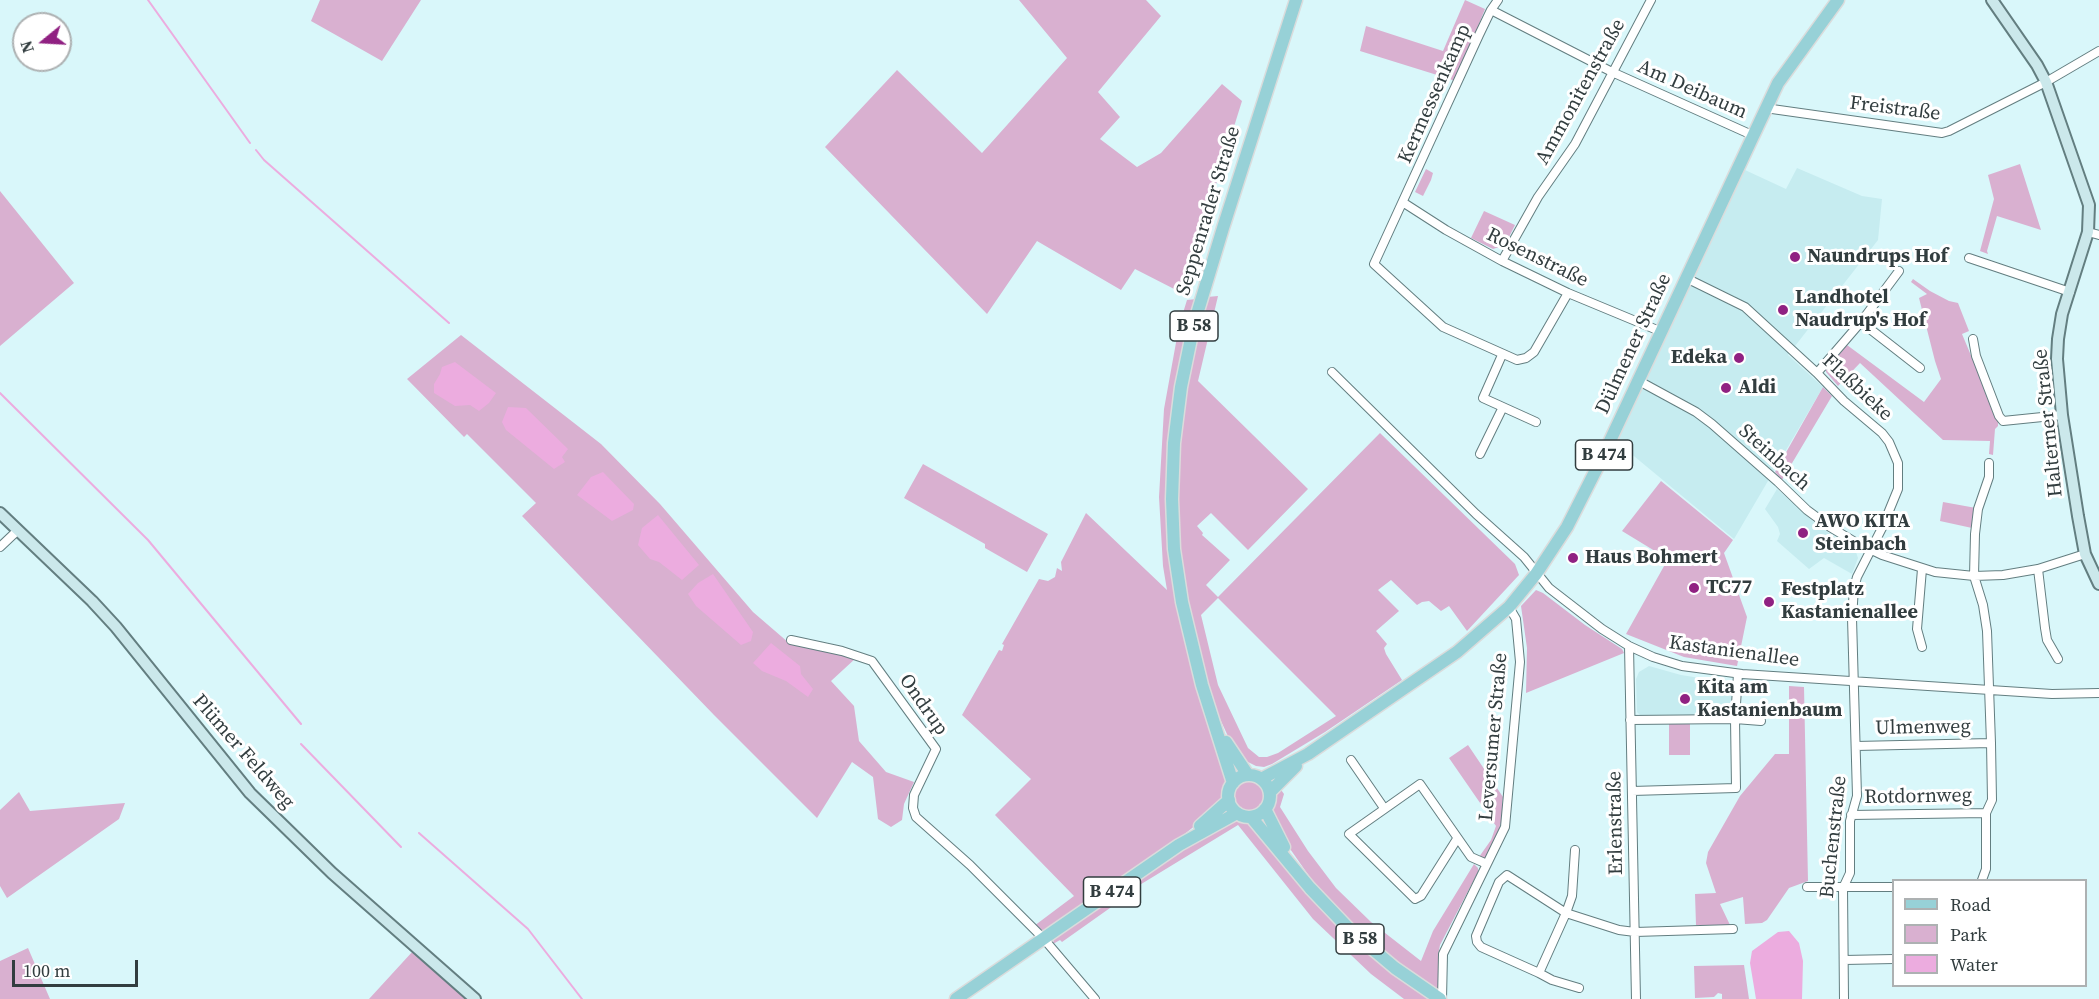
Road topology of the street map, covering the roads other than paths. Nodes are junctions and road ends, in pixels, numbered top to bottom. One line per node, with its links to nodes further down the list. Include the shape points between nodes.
1 (1296, 0): 53 (main road, Seppenrader Straße / B 58, via 1194,324 1174,443 1172,499 1180,591 1191,648)
2 (1498, 0): 6 (street, Kermessenkamp)
3 (1651, 0): 8 (street, Ammonitenstraße)
4 (1838, 0): 10 (main road, Dülmener Straße / B 474, via 1778,83)
5 (1992, 0): 9 (street, Halterner Straße)
6 (1491, 10): 8 (street, Am Deibaum); 12 (street, Kermessenkamp)
7 (2099, 51): 9 (street, Freistraße)
8 (1612, 72): 11 (street, Am Deibaum); 15 (street, Ammonitenstraße, via 1575,144 1538,197)
9 (2046, 82): 10 (street, Freistraße, via 1942,133); 13 (street, Halterner Straße, via 2087,194)
10 (1770, 109): 11 (main road, Dülmener Straße / B 474)
11 (1752, 135): 17 (main road, Dülmener Straße / B 474)
12 (1404, 203): 15 (street, Rosenstraße); 23 (street, Kermessenkamp, via 1374,264 1443,327)
13 (2094, 233): 18 (street, Halterner Straße)
14 (1969, 258): 18 (street)
15 (1502, 261): 19 (street, Rosenstraße)
16 (1899, 271): 20 (street)
17 (1686, 278): 21 (main road, Dülmener Straße / B 474); 26 (street, Flaßbieke, via 1745,308)
18 (2070, 292): 29 (street, Halterner Straße, via 2057,349)
19 (1568, 293): 21 (street, Rosenstraße); 23 (street, via 1530,356 1517,360)
20 (1861, 322): 24 (street); 26 (street)
21 (1662, 332): 27 (main road, Dülmener Straße / B 474)
22 (1972, 339): 29 (street, via 2001,419 2005,422)
23 (1502, 355): 28 (street, via 1483,398)
24 (1920, 368)
25 (1332, 372): 40 (street, Kastanienallee, via 1524,557)
26 (1817, 373): 36 (street, Flaßbieke, via 1882,434 1895,455 1898,489)
27 (1639, 381): 36 (street, Steinbach, via 1696,412 1807,510 1840,534); 40 (main road, Dülmener Straße / B 474, via 1580,504)
28 (1503, 407): 30 (street); 31 (street)
29 (2062, 416): 37 (street, Halterner Straße)
30 (1536, 422)
31 (1480, 454)
32 (1989, 463): 41 (street, via 1989,477 1978,509)
33 (0, 513): 34 (street, Plümer Feldweg)
34 (18, 530): 35 (street); 89 (street, Plümer Feldweg, via 116,627 250,793 330,872)
35 (0, 547)
36 (1871, 549): 38 (street, Steinbach); 49 (street, Flaßbieke, via 1854,588)
37 (2085, 554): 39 (street, Steinbach); 42 (street, Halterner Straße)
38 (1922, 569): 41 (street, Steinbach); 46 (street, via 1917,629)
39 (2038, 569): 41 (street, Steinbach); 47 (street, via 2045,628)
40 (1536, 574): 43 (main road, Dülmener Straße / B 474); 45 (street, Kastanienallee, via 1548,588)
41 (1974, 576): 50 (street, via 1987,631)
42 (2099, 584)
43 (1509, 607): 58 (main road, Dülmener Straße / B 474, via 1457,651); 75 (street, Leversumer Straße, via 1516,619 1521,662 1518,700 1505,827)
44 (791, 640): 84 (street, Ondrup, via 872,661 936,749 914,795 916,817)
45 (1629, 646): 48 (street, Kastanienallee, via 1668,662); 54 (street, Erlenstraße)
46 (1922, 647)
47 (2058, 659)
48 (1738, 674): 49 (street, Kastanienallee); 52 (street)
49 (1854, 682): 50 (street, Kastanienallee); 57 (street, Buchenstraße)
50 (1990, 689): 51 (street, Kastanienallee); 56 (street)
51 (2099, 693)
52 (1735, 719): 54 (street); 55 (street); 63 (street, via 1736,788)
53 (1213, 720): 60 (main road, Seppenrader Straße / B 58); 62 (main road, Seppenrader Straße / B 58)
54 (1630, 720): 63 (street, Erlenstraße)
55 (1761, 721)
56 (1991, 743): 57 (street, Ulmenweg); 69 (street, via 1992,800)
57 (1856, 746): 70 (street, Buchenstraße, via 1857,796)
58 (1308, 754): 61 (main road, Dülmener Straße / B 474); 64 (main road, Dülmener Straße / B 474)
59 (1351, 760): 66 (street)
60 (1248, 775): 61 (main road); 62 (main road)
61 (1261, 779): 64 (main road)
62 (1233, 783): 65 (main road)
63 (1632, 791): 83 (street, Erlenstraße)
64 (1270, 792): 67 (main road)
65 (1229, 800): 68 (main road); 73 (main road, B 474)
66 (1384, 808): 72 (street, via 1420,784); 72 (street, via 1349,834 1415,899 1421,896)
67 (1265, 809): 71 (main road); 76 (main road, B 58)
68 (1237, 813): 71 (main road); 73 (main road, B 474)
69 (1986, 813): 70 (street, Rotdornweg); 77 (street, via 1986,869)
70 (1851, 815): 80 (street, Buchenstraße, via 1850,873)
71 (1251, 817): 76 (main road, B 58)
72 (1457, 839): 75 (street, via 1471,857)
73 (1179, 844): 84 (main road, B 474)
74 (1575, 850): 81 (street, via 1572,896)
75 (1487, 864): 92 (street, Leversumer Straße, via 1443,954)
76 (1297, 872): 92 (main road, B 58, via 1373,951)
77 (1982, 879)
78 (1807, 887): 80 (street)
79 (1892, 887): 80 (street)
80 (1843, 888): 86 (street, Buchenstraße)
81 (1566, 913): 83 (street); 87 (street); 87 (street, via 1507,875 1499,882 1476,936 1477,942)
82 (1733, 929): 83 (street)
83 (1635, 932): 93 (street, Erlenstraße)
84 (1044, 939): 90 (main road, B 474); 91 (street)
85 (1892, 959): 86 (street)
86 (1844, 960): 94 (street, Buchenstraße)
87 (1539, 974): 88 (street)
88 (1579, 988)
89 (476, 999)
90 (956, 999)
91 (1095, 999)
92 (1441, 999)
93 (1636, 999)
94 (1844, 999)

